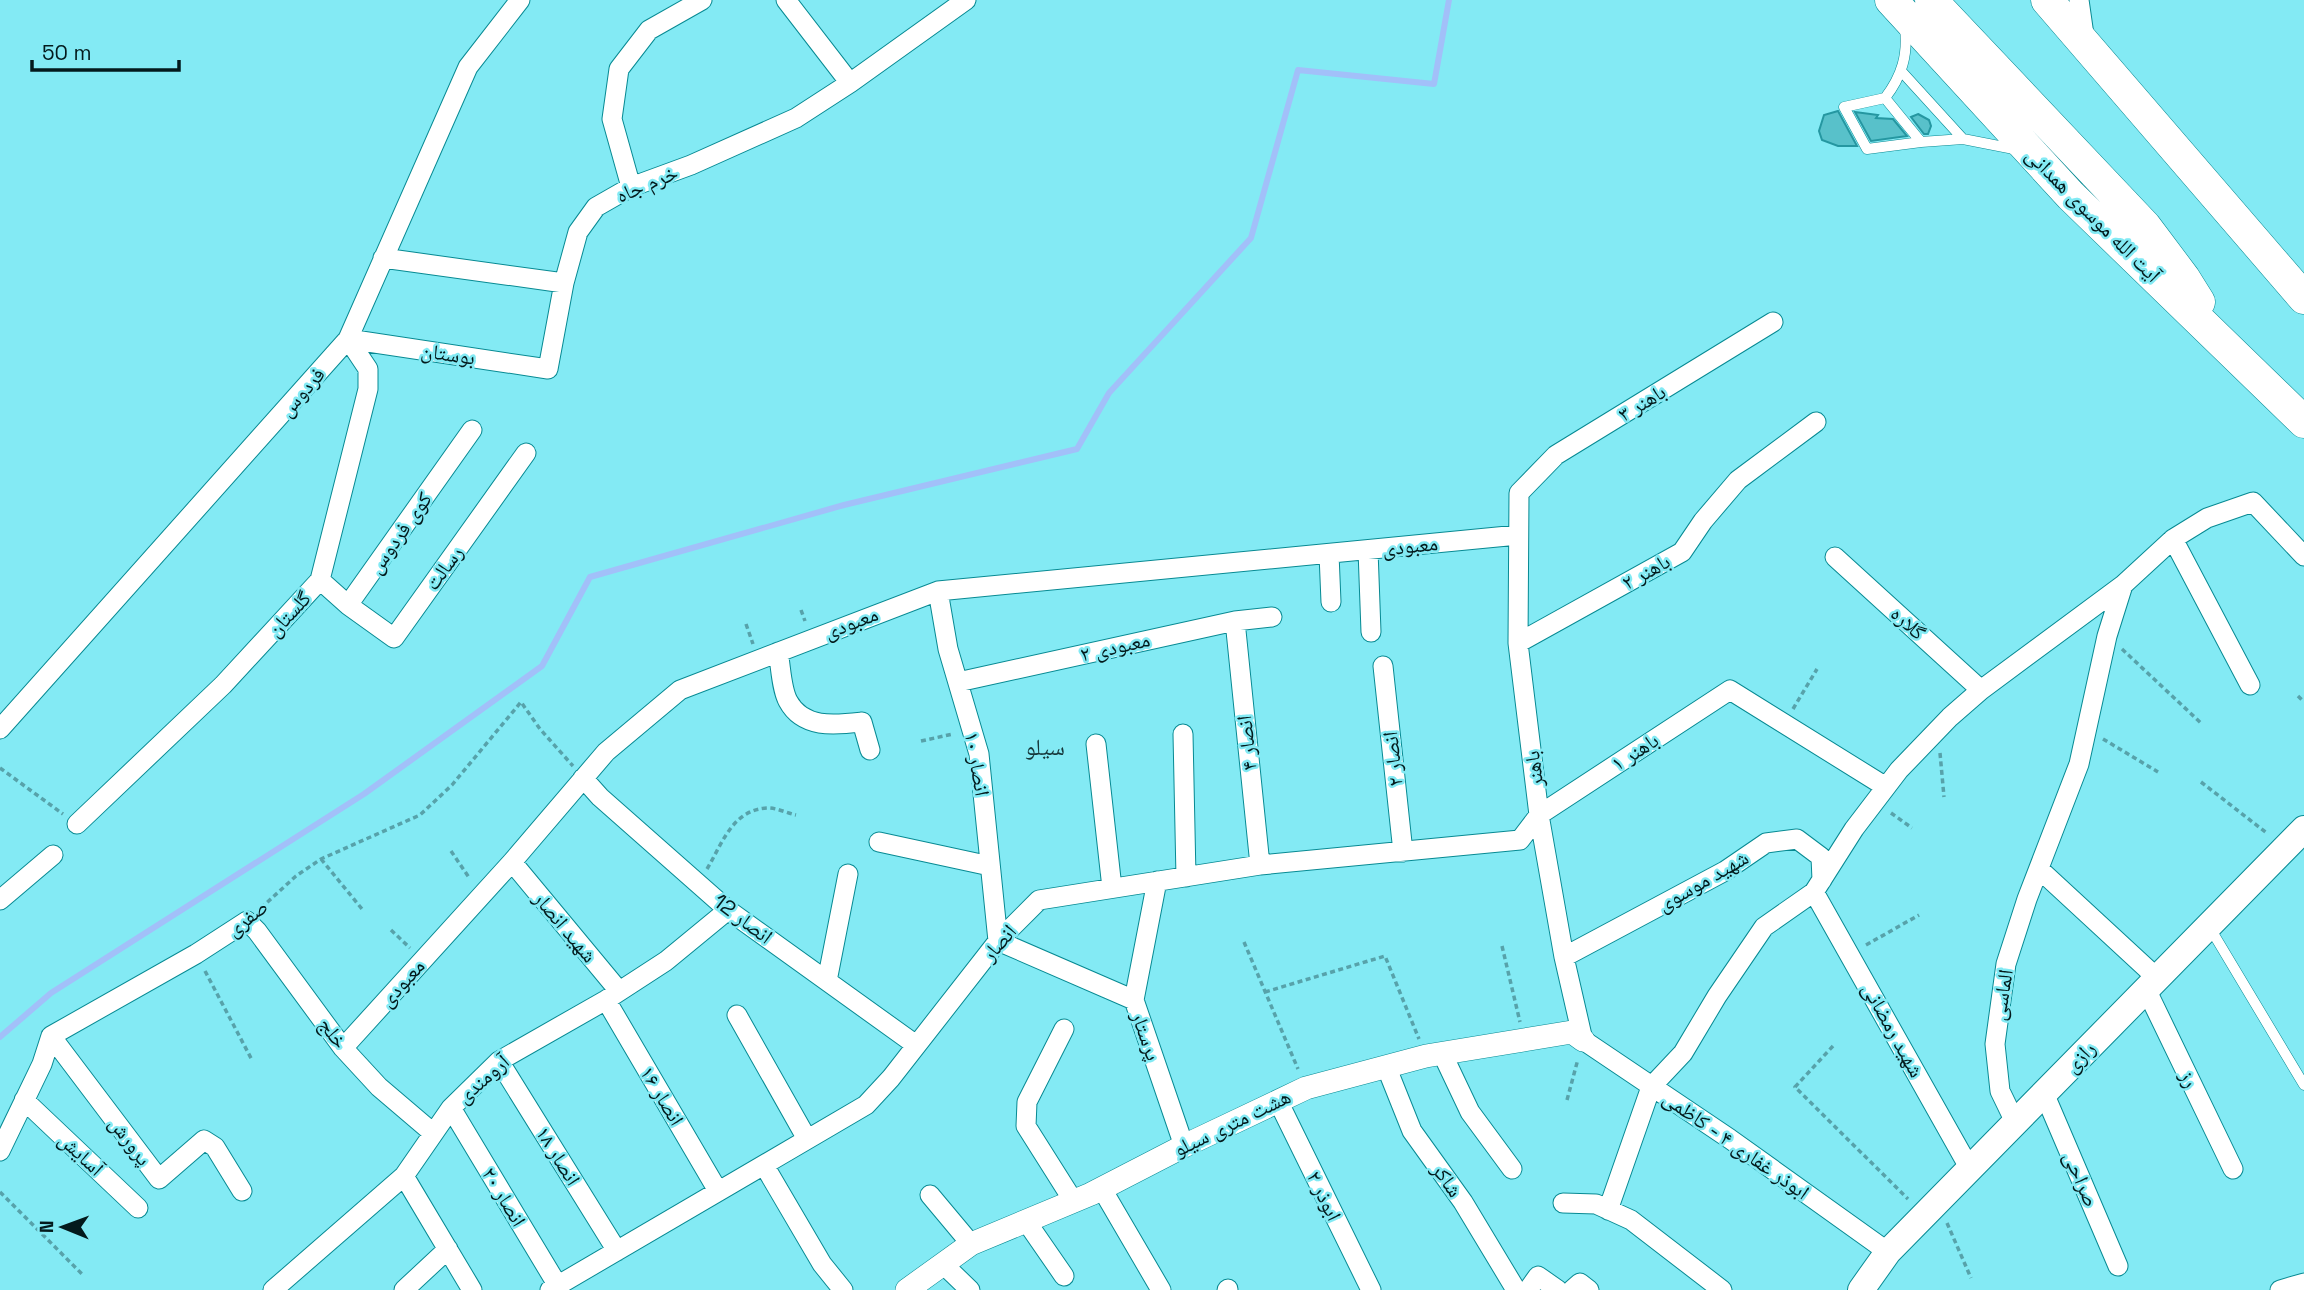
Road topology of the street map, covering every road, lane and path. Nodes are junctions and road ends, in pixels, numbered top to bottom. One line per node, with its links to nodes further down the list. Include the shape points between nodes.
1 (520, 0): 18 (street, فردوس, via 468,67)
2 (702, 0): 17 (street, via 649,30 619,69 612,119)
3 (786, 0): 12 (street)
4 (966, 0): 12 (street, خرم جاه)
5 (1931, 0): 23 (highway, via 2145,226 2184,278)
6 (2025, 0): 10 (highway)
7 (2047, 0): 10 (highway)
8 (2079, 0): 10 (street)
9 (1897, 7): 11 (lane, via 1907,41); 16 (highway, آیت الله موسوی همدانی)
10 (2094, 55): 20 (highway)
11 (1902, 72): 13 (lane); 14 (lane)
12 (850, 83): 17 (street, خرم جاه, via 796,118)
13 (1885, 97): 15 (lane); 15 (lane, via 1844,107 1867,149)
14 (1963, 138): 15 (lane); 16 (lane)
15 (1921, 142)
16 (2033, 156): 23 (highway, آیت الله موسوی همدانی)
17 (631, 187): 19 (street, خرم جاه, via 596,207 578,232)
18 (383, 258): 19 (street); 22 (street, فردوس)
19 (564, 284): 24 (street, خرم جاه)
20 (2304, 298)
21 (1773, 322): 29 (street, باهنر ۳, via 1556,455)
22 (348, 339): 24 (street, بوستان); 36 (street, گلستان, via 368,369 368,389); 56 (street, فردوس)
23 (2223, 343): 26 (highway, آیت الله موسوی همدانی)
24 (548, 369)
25 (1816, 422): 45 (street, باهنر ۲, via 1738,480 1682,552)
26 (2304, 422)
27 (472, 430): 40 (street, کوی فردوس)
28 (526, 453): 40 (street, رسالت, via 394,638)
29 (1519, 493): 30 (street, باهنر)
30 (1518, 535): 32 (street, معبودی); 45 (street, باهنر)
31 (2173, 539): 34 (street, الماسی, via 2207,519 2253,502); 37 (street, الماسی); 50 (street)
32 (1368, 550): 33 (street, معبودی); 43 (street)
33 (1329, 554): 38 (street, معبودی); 39 (street)
34 (2304, 556)
35 (1835, 557): 51 (street, گلاره)
36 (320, 580): 40 (street); 72 (street, گلستان, via 223,685)
37 (2123, 585): 44 (street, الماسی); 51 (street)
38 (938, 591): 46 (street, معبودی); 49 (street, انصار ۱۰)
39 (1331, 602)
40 (348, 605)
41 (1272, 617): 42 (street, معبودی ۲)
42 (1235, 621): 49 (street, معبودی ۲); 82 (street, انصار ۴)
43 (1371, 632)
44 (2107, 636): 55 (path); 57 (street, الماسی)
45 (1518, 643): 71 (street, باهنر)
46 (778, 652): 63 (street, via 787,700 799,716 826,726 862,722); 66 (street, معبودی, via 680,690 606,752)
47 (1383, 666): 78 (street, انصار ۲)
48 (1817, 669): 54 (path)
49 (958, 682): 59 (street, انصار ۱۰)
50 (2250, 685)
51 (1981, 690): 58 (street)
52 (2298, 696): 53 (path)
53 (2304, 702)
54 (1785, 723): 68 (street); 71 (street, باهنر ۱, via 1730,690)
55 (2202, 724)
56 (0, 729)
57 (2087, 729): 65 (path); 84 (street, الماسی, via 2079,764)
58 (1938, 730): 68 (street); 69 (path)
59 (972, 731): 61 (path); 83 (street, انصار ۱۰, via 979,754)
60 (1183, 734): 86 (street)
61 (921, 741)
62 (1096, 744): 90 (street)
63 (870, 750)
64 (0, 768): 72 (path)
65 (2158, 772)
66 (583, 778): 80 (path, صفری, via 521,702 452,785 420,815); 81 (street, معبودی); 88 (street, انصار 12)
67 (2201, 782): 76 (path)
68 (1880, 795): 73 (path); 89 (street)
69 (1944, 797)
70 (796, 815): 88 (path, via 770,808 744,813)
71 (1539, 815): 78 (street, انصار, via 1520,840); 104 (street, باهنر)
72 (77, 824)
73 (1912, 828)
74 (2304, 829): 76 (main road, رازی)
75 (879, 842): 83 (street)
76 (2285, 847): 97 (main road, رازی)
77 (451, 852): 91 (path)
78 (1403, 852): 82 (street, انصار)
79 (53, 855): 92 (street)
80 (321, 859): 93 (path); 96 (path, صفری)
81 (512, 862): 91 (street, معبودی); 109 (street, شهید انصار)
82 (1260, 865): 86 (street, انصار)
83 (990, 866): 99 (street, انصار ۱۰)
84 (2039, 869): 107 (street); 131 (street, الماسی, via 2006,964 1995,1044 2000,1091)
85 (848, 874): 106 (street)
86 (1186, 877): 87 (street, انصار)
87 (1157, 881): 90 (street, انصار); 110 (street, پرستار)
88 (698, 884): 94 (street, انصار 12)
89 (1818, 886): 103 (street, شهید رمضانی); 104 (street, شهید موسوی, via 1821,857 1797,839 1766,843 1725,871); 124 (street, via 1764,927 1683,1053)
90 (1112, 888): 99 (street, انصار, via 1039,900)
91 (481, 895): 105 (street, معبودی)
92 (0, 900)
93 (362, 909)
94 (728, 910): 106 (street, انصار 12); 109 (street, آرومندی, via 666,961)
95 (1919, 915): 103 (path)
96 (247, 921): 102 (street, صفری); 118 (street, خلج)
97 (2208, 925): 107 (main road, رازی); 123 (lane)
98 (391, 930): 105 (path)
99 (998, 941): 110 (street); 116 (street, انصار)
100 (1244, 942): 108 (path)
101 (1502, 946): 114 (path)
102 (196, 954): 113 (street, صفری); 120 (path)
103 (1850, 954): 138 (street, شهید رمضانی)
104 (1564, 957): 115 (street, باهنر)
105 (423, 960): 118 (street, معبودی)
106 (827, 981): 116 (street, انصار 12)
107 (2152, 983): 126 (main road, رازی); 139 (street, رز)
108 (1265, 992): 119 (path, via 1385,956); 125 (path)
109 (612, 996): 121 (street, آرومندی); 143 (street, انصار ۱۶)
110 (1134, 1000): 134 (street, پرستار)
111 (737, 1015): 133 (street)
112 (1064, 1029): 146 (street, via 1027,1102 1026,1126)
113 (51, 1036): 127 (street); 142 (street, پرورش, via 159,1179 204,1140 215,1147)
114 (1524, 1040): 115 (street, هشت متری سیلو, via 1572,1032); 119 (street, هشت متری سیلو)
115 (1583, 1040): 124 (street, ابوذر غفاری ۴ - کاظمی); 128 (path)
116 (916, 1045): 133 (street, انصار, via 866,1105)
117 (1833, 1046): 149 (path, via 1795,1087)
118 (343, 1048): 132 (street, خلج, via 379,1087)
119 (1434, 1054): 122 (street, هشت متری سیلو); 137 (street)
120 (252, 1060)
121 (499, 1060): 130 (street, آرومندی); 154 (street, انصار ۱۸)
122 (1386, 1066): 125 (street, هشت متری سیلو); 172 (street, شاکر, via 1412,1131 1463,1202)
123 (2304, 1085)
124 (1651, 1087): 150 (street); 155 (street, ابوذر غفاری ۴ - کاظمی)
125 (1306, 1088): 129 (street, هشت متری سیلو)
126 (2044, 1093): 131 (main road, رازی); 157 (street, صراحی)
127 (24, 1100): 135 (street); 148 (street, آسایش)
128 (1567, 1100)
129 (1278, 1101): 134 (street, هشت متری سیلو); 171 (street, ابوذر ۲)
130 (451, 1108): 132 (street, آرومندی); 163 (street, انصار ۲۰)
131 (2015, 1122): 138 (main road, رازی)
132 (433, 1133): 140 (street, آرومندی)
133 (807, 1139): 136 (street, انصار)
134 (1184, 1146): 141 (street, هشت متری سیلو)
135 (0, 1151)
136 (764, 1165): 143 (street, انصار); 167 (street, via 822,1264)
137 (1512, 1169)
138 (1970, 1169): 149 (main road, رازی)
139 (2233, 1169)
140 (404, 1176): 153 (street); 164 (street, آرومندی)
141 (1102, 1189): 146 (street, هشت متری سیلو); 170 (street)
142 (242, 1191)
143 (718, 1191): 154 (street, انصار)
144 (0, 1192): 158 (path)
145 (930, 1195): 152 (street)
146 (1074, 1202): 151 (street, هشت متری سیلو)
147 (1563, 1203): 150 (street, via 1596,1204)
148 (138, 1208)
149 (1931, 1208): 155 (main road, رازی); 160 (path)
150 (1608, 1210): 177 (street, via 1631,1220)
151 (1026, 1221): 152 (street, هشت متری سیلو); 159 (street)
152 (971, 1244): 156 (street, هشت متری سیلو)
153 (448, 1249): 165 (street); 166 (street)
154 (617, 1251): 161 (street, انصار)
155 (1888, 1252): 178 (main road, رازی)
156 (943, 1264): 168 (street, هشت متری سیلو); 169 (street)
157 (2118, 1266)
158 (83, 1275)
159 (1064, 1276)
160 (1971, 1278)
161 (583, 1282): 163 (street, انصار)
162 (2304, 1283): 179 (street)
163 (554, 1288)
164 (274, 1290)
165 (404, 1290)
166 (472, 1290)
167 (843, 1290)
168 (906, 1290)
169 (970, 1290)
170 (1161, 1290)
171 (1371, 1290)
172 (1516, 1290)
173 (1528, 1290): 174 (street, via 1538,1276)
174 (1558, 1290)
175 (1572, 1290): 176 (street, via 1580,1283)
176 (1589, 1290)
177 (1721, 1290)
178 (1861, 1290)
179 (2280, 1290)

